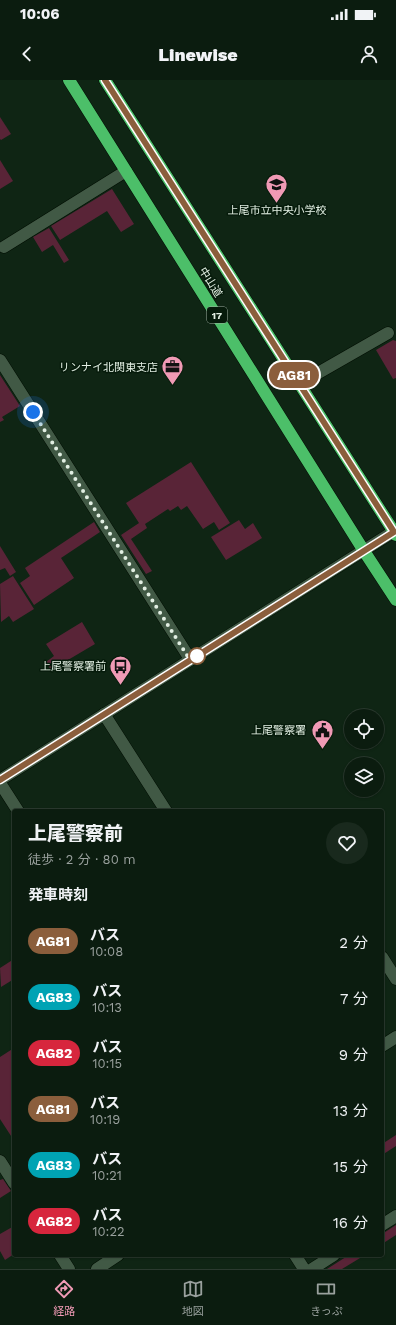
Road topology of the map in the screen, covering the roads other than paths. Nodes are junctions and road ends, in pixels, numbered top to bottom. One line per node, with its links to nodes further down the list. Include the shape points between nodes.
1 (70, 80): 3 (highway, 中山道 / 17)
2 (105, 80): 7 (highway, 中山道)
3 (126, 170): 4 (street); 9 (highway, 中山道 / 17)
4 (4, 247)
5 (388, 333): 7 (street)
6 (0, 360): 11 (street)
7 (299, 384): 8 (highway, 中山道)
8 (395, 532): 9 (street)
9 (364, 551): 10 (highway, 中山道 / 17); 11 (street)
10 (396, 600)
11 (190, 660): 12 (street)
12 (104, 714): 13 (street); 15 (street)
13 (0, 781): 14 (street)
14 (17, 809)
15 (165, 809)
16 (384, 960): 17 (street)
17 (396, 979)
18 (396, 1037): 19 (street)
19 (384, 1045)
20 (0, 1161): 21 (street)
21 (12, 1179)
22 (396, 1216): 23 (street)
23 (384, 1224)
24 (61, 1257): 28 (street)
25 (115, 1257): 29 (street)
26 (296, 1257): 30 (street)
27 (331, 1257): 31 (street)
28 (69, 1269)
29 (96, 1269)
30 (304, 1269)
31 (312, 1269)

